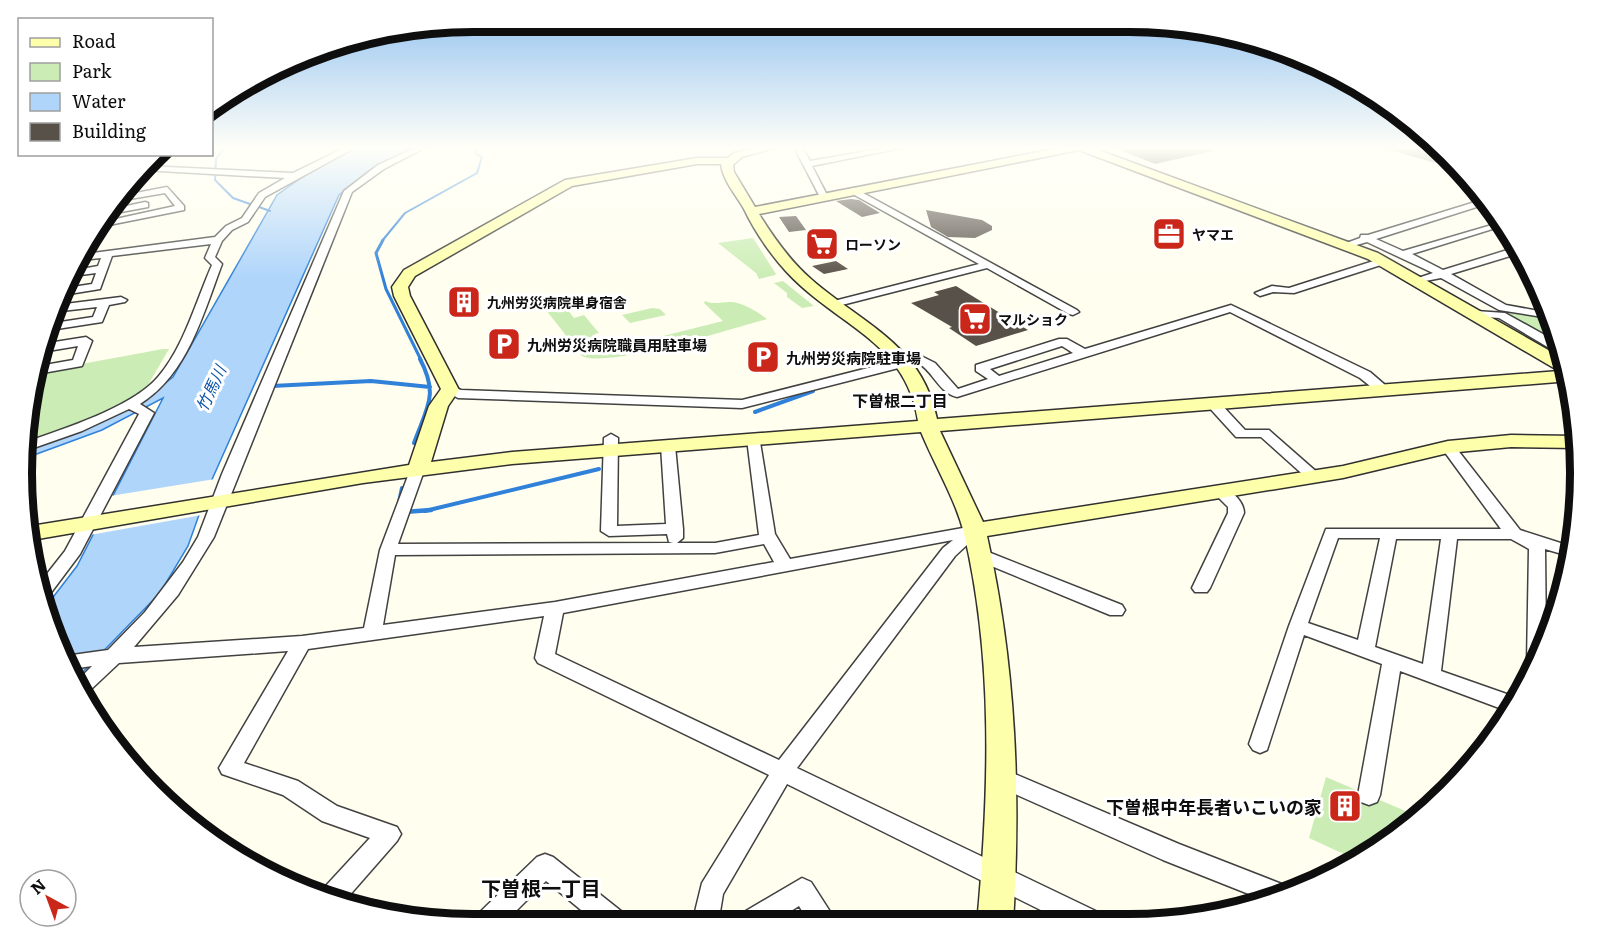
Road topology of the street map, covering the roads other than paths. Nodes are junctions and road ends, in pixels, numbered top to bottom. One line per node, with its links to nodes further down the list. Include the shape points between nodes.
1 (161, 191): 10 (street)
2 (168, 191): 12 (street)
3 (269, 191): 19 (street, via 245,220 229,228)
4 (348, 191): 61 (street)
5 (555, 191): 48 (street, via 409,273 400,287)
6 (740, 191): 15 (street)
7 (821, 191): 11 (street)
8 (854, 191): 11 (street); 26 (street)
9 (1200, 191): 20 (street)
10 (129, 197)
11 (824, 197): 15 (street)
12 (173, 200): 14 (street); 16 (street, via 180,208)
13 (1478, 204): 18 (street)
14 (118, 211)
15 (752, 212): 35 (street, via 790,268)
16 (110, 223)
17 (1493, 226): 23 (street)
18 (1364, 237): 20 (street); 23 (street)
19 (218, 240): 21 (street); 50 (street, via 210,258 217,264 190,330 161,382)
20 (1346, 245): 25 (street)
21 (108, 253): 24 (street); 27 (street)
22 (1510, 253): 29 (street)
23 (1403, 254): 29 (street)
24 (89, 256)
25 (1383, 261): 30 (street); 32 (street, via 1290,291 1272,289)
26 (988, 265): 35 (street); 37 (street)
27 (102, 269): 28 (street); 31 (street, via 96,287)
28 (80, 272)
29 (1444, 275): 30 (street); 38 (street, via 1503,308)
30 (1419, 281): 42 (street)
31 (71, 291)
32 (1260, 293)
33 (121, 300): 34 (street)
34 (104, 302): 36 (street); 39 (street, via 98,320)
35 (834, 304): 43 (street)
36 (64, 308)
37 (1073, 312)
38 (1540, 315)
39 (57, 326)
40 (51, 347): 45 (street, via 86,341 78,363)
41 (1084, 354): 46 (street); 46 (street, via 1063,342 980,368); 47 (street, via 1231,308 1308,345)
42 (1554, 358)
43 (904, 362): 46 (street, via 924,360 954,393); 48 (street, via 742,404 458,394); 51 (street)
44 (1556, 365): 47 (street)
45 (45, 369)
46 (997, 380)
47 (1379, 386): 49 (street); 51 (street)
48 (450, 390): 58 (street, via 441,398)
49 (1213, 404): 51 (street); 59 (street, via 1241,434 1264,433)
50 (136, 407): 54 (street); 62 (street, via 147,412)
51 (927, 420): 52 (street); 55 (street); 70 (street)
52 (754, 439): 56 (street); 69 (street)
53 (1569, 442): 57 (street, via 1511,441)
54 (32, 444)
55 (610, 444): 56 (street); 58 (street); 64 (street, via 609,531)
56 (668, 446): 64 (street)
57 (1448, 447): 59 (street); 68 (street)
58 (422, 462): 61 (street); 73 (street)
59 (1314, 477): 60 (street)
60 (1221, 492): 70 (street); 76 (street, via 1236,506 1236,513)
61 (221, 494): 62 (street); 84 (street, via 194,560 174,591)
62 (95, 516): 63 (street); 65 (street); 75 (street)
63 (34, 520)
64 (675, 529): 71 (street)
65 (35, 532)
66 (1389, 533): 67 (street); 79 (street, via 1332,532); 83 (street)
67 (1450, 533): 68 (street); 87 (street)
68 (1514, 534): 72 (street); 81 (street, via 1537,546)
69 (770, 538): 71 (street, via 715,548); 74 (street)
70 (976, 542): 74 (street); 78 (street); 91 (street, via 949,552); 92 (street, via 997,654)
71 (676, 548): 73 (street)
72 (1563, 549)
73 (388, 550): 80 (street)
74 (785, 566): 77 (street)
75 (47, 586)
76 (1201, 588)
77 (555, 608): 80 (street); 91 (street, via 545,658)
78 (1116, 610)
79 (1298, 626): 83 (street); 90 (street)
80 (372, 634): 82 (street)
81 (1537, 639)
82 (302, 643): 84 (street, via 147,652); 96 (street, via 230,768 290,788 330,814 389,834)
83 (1365, 650): 85 (street)
84 (110, 658): 86 (street); 88 (street)
85 (1392, 660): 87 (street); 93 (street)
86 (74, 661)
87 (1431, 674): 89 (street)
88 (86, 684)
89 (1505, 702)
90 (1260, 744)
91 (782, 772): 94 (street); 99 (street, via 711,891)
92 (1003, 778): 94 (street); 95 (street)
93 (1369, 795)
94 (999, 879): 102 (street); 103 (street)
95 (1269, 891)
96 (336, 892)
97 (496, 914): 98 (street, via 545,865)
98 (604, 914)
99 (707, 914)
100 (763, 914): 101 (street, via 802,890)
101 (818, 914)
102 (996, 914)
103 (1074, 914)

